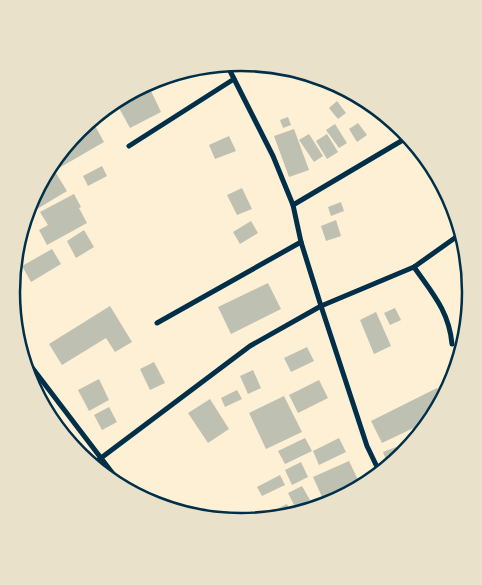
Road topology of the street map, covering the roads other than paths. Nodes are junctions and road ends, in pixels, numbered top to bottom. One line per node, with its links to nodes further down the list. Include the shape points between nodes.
1 (230, 72): 2 (street)
2 (234, 80): 4 (street); 5 (street, via 273,156)
3 (401, 141): 5 (street)
4 (129, 146)
5 (293, 205): 7 (street)
6 (455, 238): 8 (street)
7 (301, 242): 9 (street); 10 (street)
8 (414, 267): 9 (street); 11 (street, via 442,307 451,328)
9 (321, 306): 13 (street, via 250,346); 15 (street, via 367,446)
10 (157, 323)
11 (452, 344)
12 (35, 371): 13 (street)
13 (102, 458): 14 (street); 16 (street)
14 (97, 461)
15 (377, 467)
16 (112, 472)

